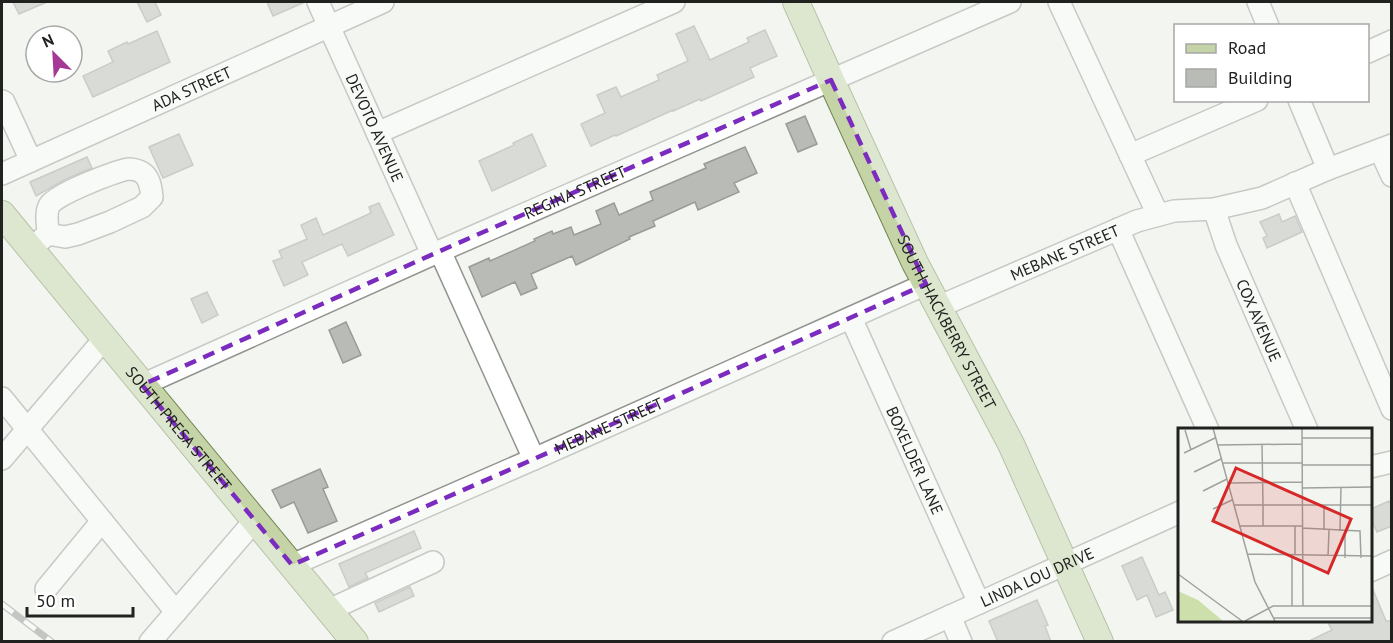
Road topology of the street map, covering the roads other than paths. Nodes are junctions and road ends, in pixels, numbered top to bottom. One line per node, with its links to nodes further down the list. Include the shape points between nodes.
1 (318, 2): 9 (street, DEVOTO AVENUE)
2 (383, 2): 9 (street, ADA STREET)
3 (674, 2): 16 (street)
4 (796, 2): 12 (main road, SOUTH HACKBERRY STREET)
5 (1010, 2): 12 (street, REGINA STREET)
6 (1059, 2): 18 (street)
7 (1258, 2): 8 (street)
8 (1267, 24)
9 (329, 26): 16 (street, DEVOTO AVENUE); 19 (street, ADA STREET)
10 (1392, 41): 11 (street)
11 (1369, 52)
12 (831, 80): 29 (street, REGINA STREET); 30 (main road, SOUTH HACKBERRY STREET)
13 (2, 101): 19 (street)
14 (1252, 102): 18 (street)
15 (1300, 102): 20 (street)
16 (377, 133): 29 (street, DEVOTO AVENUE)
17 (1386, 148): 20 (street); 22 (street)
18 (1130, 155): 26 (street)
19 (31, 161): 21 (street, ADA STREET)
20 (1328, 170): 23 (street)
21 (2, 174)
22 (1392, 176)
23 (1295, 183): 24 (street, via 1262,198); 36 (street)
24 (1214, 209): 26 (street, MEBANE STREET); 38 (street, COX AVENUE)
25 (2, 214): 28 (main road, SOUTH PRESA STREET)
26 (1158, 215): 27 (street, MEBANE STREET)
27 (1118, 229): 31 (street, MEBANE STREET); 37 (street)
28 (39, 241): 28 (street, via 78,234 142,207 152,197 151,184 142,172 130,168 58,197 49,204); 33 (main road, SOUTH PRESA STREET)
29 (436, 252): 34 (street, REGINA STREET); 41 (street, DEVOTO AVENUE)
30 (926, 284): 31 (main road, SOUTH HACKBERRY STREET); 32 (street, MEBANE STREET)
31 (938, 307): 49 (main road, SOUTH HACKBERRY STREET, via 1011,444)
32 (851, 318): 41 (street, MEBANE STREET); 53 (street, BOXELDER LANE)
33 (105, 338): 34 (main road, SOUTH PRESA STREET); 39 (street)
34 (142, 384): 45 (main road, SOUTH PRESA STREET)
35 (2, 398): 39 (street)
36 (1392, 409)
37 (1207, 428)
38 (1306, 428)
39 (27, 429): 40 (street); 46 (street)
40 (2, 459)
41 (534, 459): 50 (street, MEBANE STREET)
42 (1392, 462): 43 (street)
43 (1372, 467)
44 (1178, 513): 49 (street, LINDA LOU DRIVE)
45 (255, 520): 50 (main road, SOUTH PRESA STREET); 55 (street)
46 (102, 521): 52 (street); 55 (street)
47 (1392, 561): 51 (street)
48 (433, 562): 54 (street)
49 (1066, 564): 53 (street, LINDA LOU DRIVE); 61 (main road, SOUTH HACKBERRY STREET)
50 (292, 565): 54 (main road, SOUTH PRESA STREET)
51 (1372, 571)
52 (46, 590)
53 (979, 603): 56 (street, LINDA LOU DRIVE)
54 (328, 610): 58 (main road, SOUTH PRESA STREET)
55 (176, 612): 57 (street)
56 (950, 616): 59 (street, LINDA LOU DRIVE); 60 (street)
57 (150, 642)
58 (355, 642)
59 (893, 642)
60 (960, 642)
61 (1100, 642)

